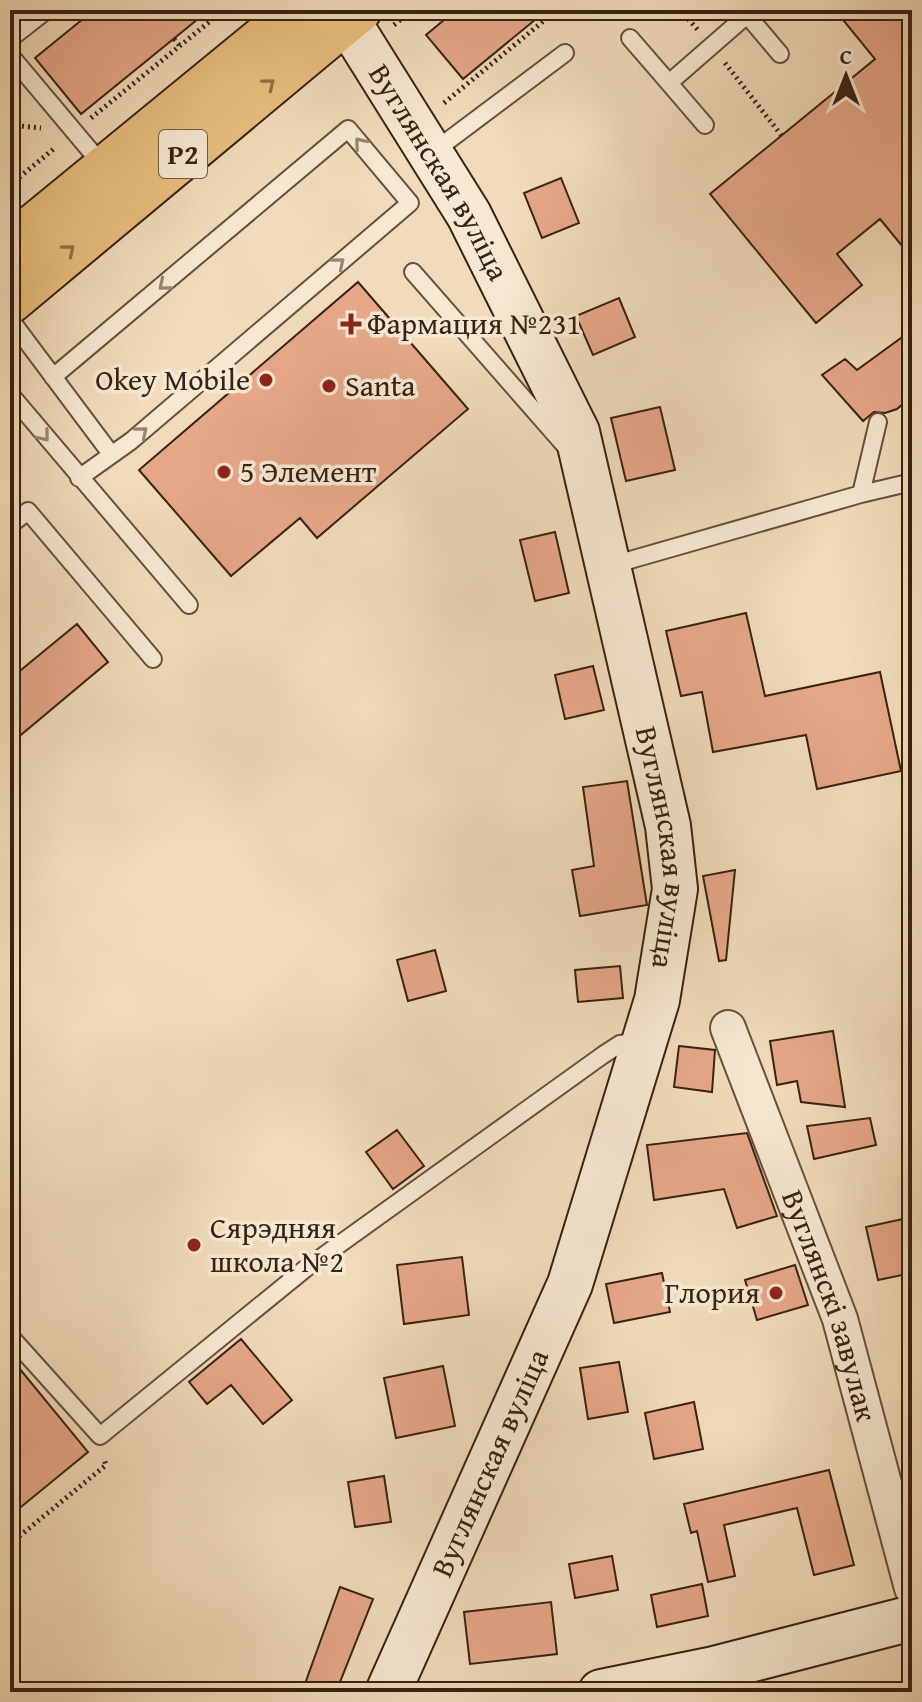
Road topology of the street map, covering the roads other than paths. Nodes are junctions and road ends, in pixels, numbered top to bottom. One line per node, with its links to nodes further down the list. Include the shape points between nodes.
1 (47, 10): 6 (lane)
2 (298, 10): 13 (main road, Р2)
3 (348, 13): 12 (street, Вуглянская вуліца); 13 (main road, Р2, one-way to 3)
4 (745, 13): 8 (lane); 10 (lane)
5 (630, 38): 10 (lane)
6 (10, 39)
7 (565, 53): 12 (lane)
8 (780, 54)
9 (10, 55): 13 (lane)
10 (669, 83): 11 (lane)
11 (705, 125)
12 (432, 153): 22 (street, Вуглянская вуліца, via 469,215 577,432)
13 (116, 184): 14 (main road, Р2); 16 (main road, Р2, one-way to 13)
14 (10, 246)
15 (413, 272): 22 (lane)
16 (10, 301)
17 (10, 319): 18 (lane)
18 (53, 377): 21 (lane); 21 (lane, one-way to 18, via 410,203 348,129)
19 (10, 394): 23 (lane, one-way to 23)
20 (878, 422): 25 (lane)
21 (111, 454): 23 (lane)
22 (585, 468): 27 (street, Вуглянская вуліца)
23 (79, 478): 28 (lane)
24 (912, 482): 25 (lane)
25 (861, 494): 27 (lane)
26 (10, 525): 29 (lane, via 28,511)
27 (608, 567): 31 (street, Вуглянская вуліца, via 668,826 675,889)
28 (189, 605)
29 (153, 659)
30 (728, 1028): 33 (street, Вуглянскі завулак, via 840,1319)
31 (647, 1041): 32 (lane, via 620,1044 603,1055 305,1269 100,1436); 36 (street, Вуглянская вуліца, via 570,1284)
32 (10, 1336)
33 (912, 1588)
34 (912, 1618): 35 (street)
35 (717, 1680): 37 (street)
36 (388, 1692)
37 (601, 1692)

